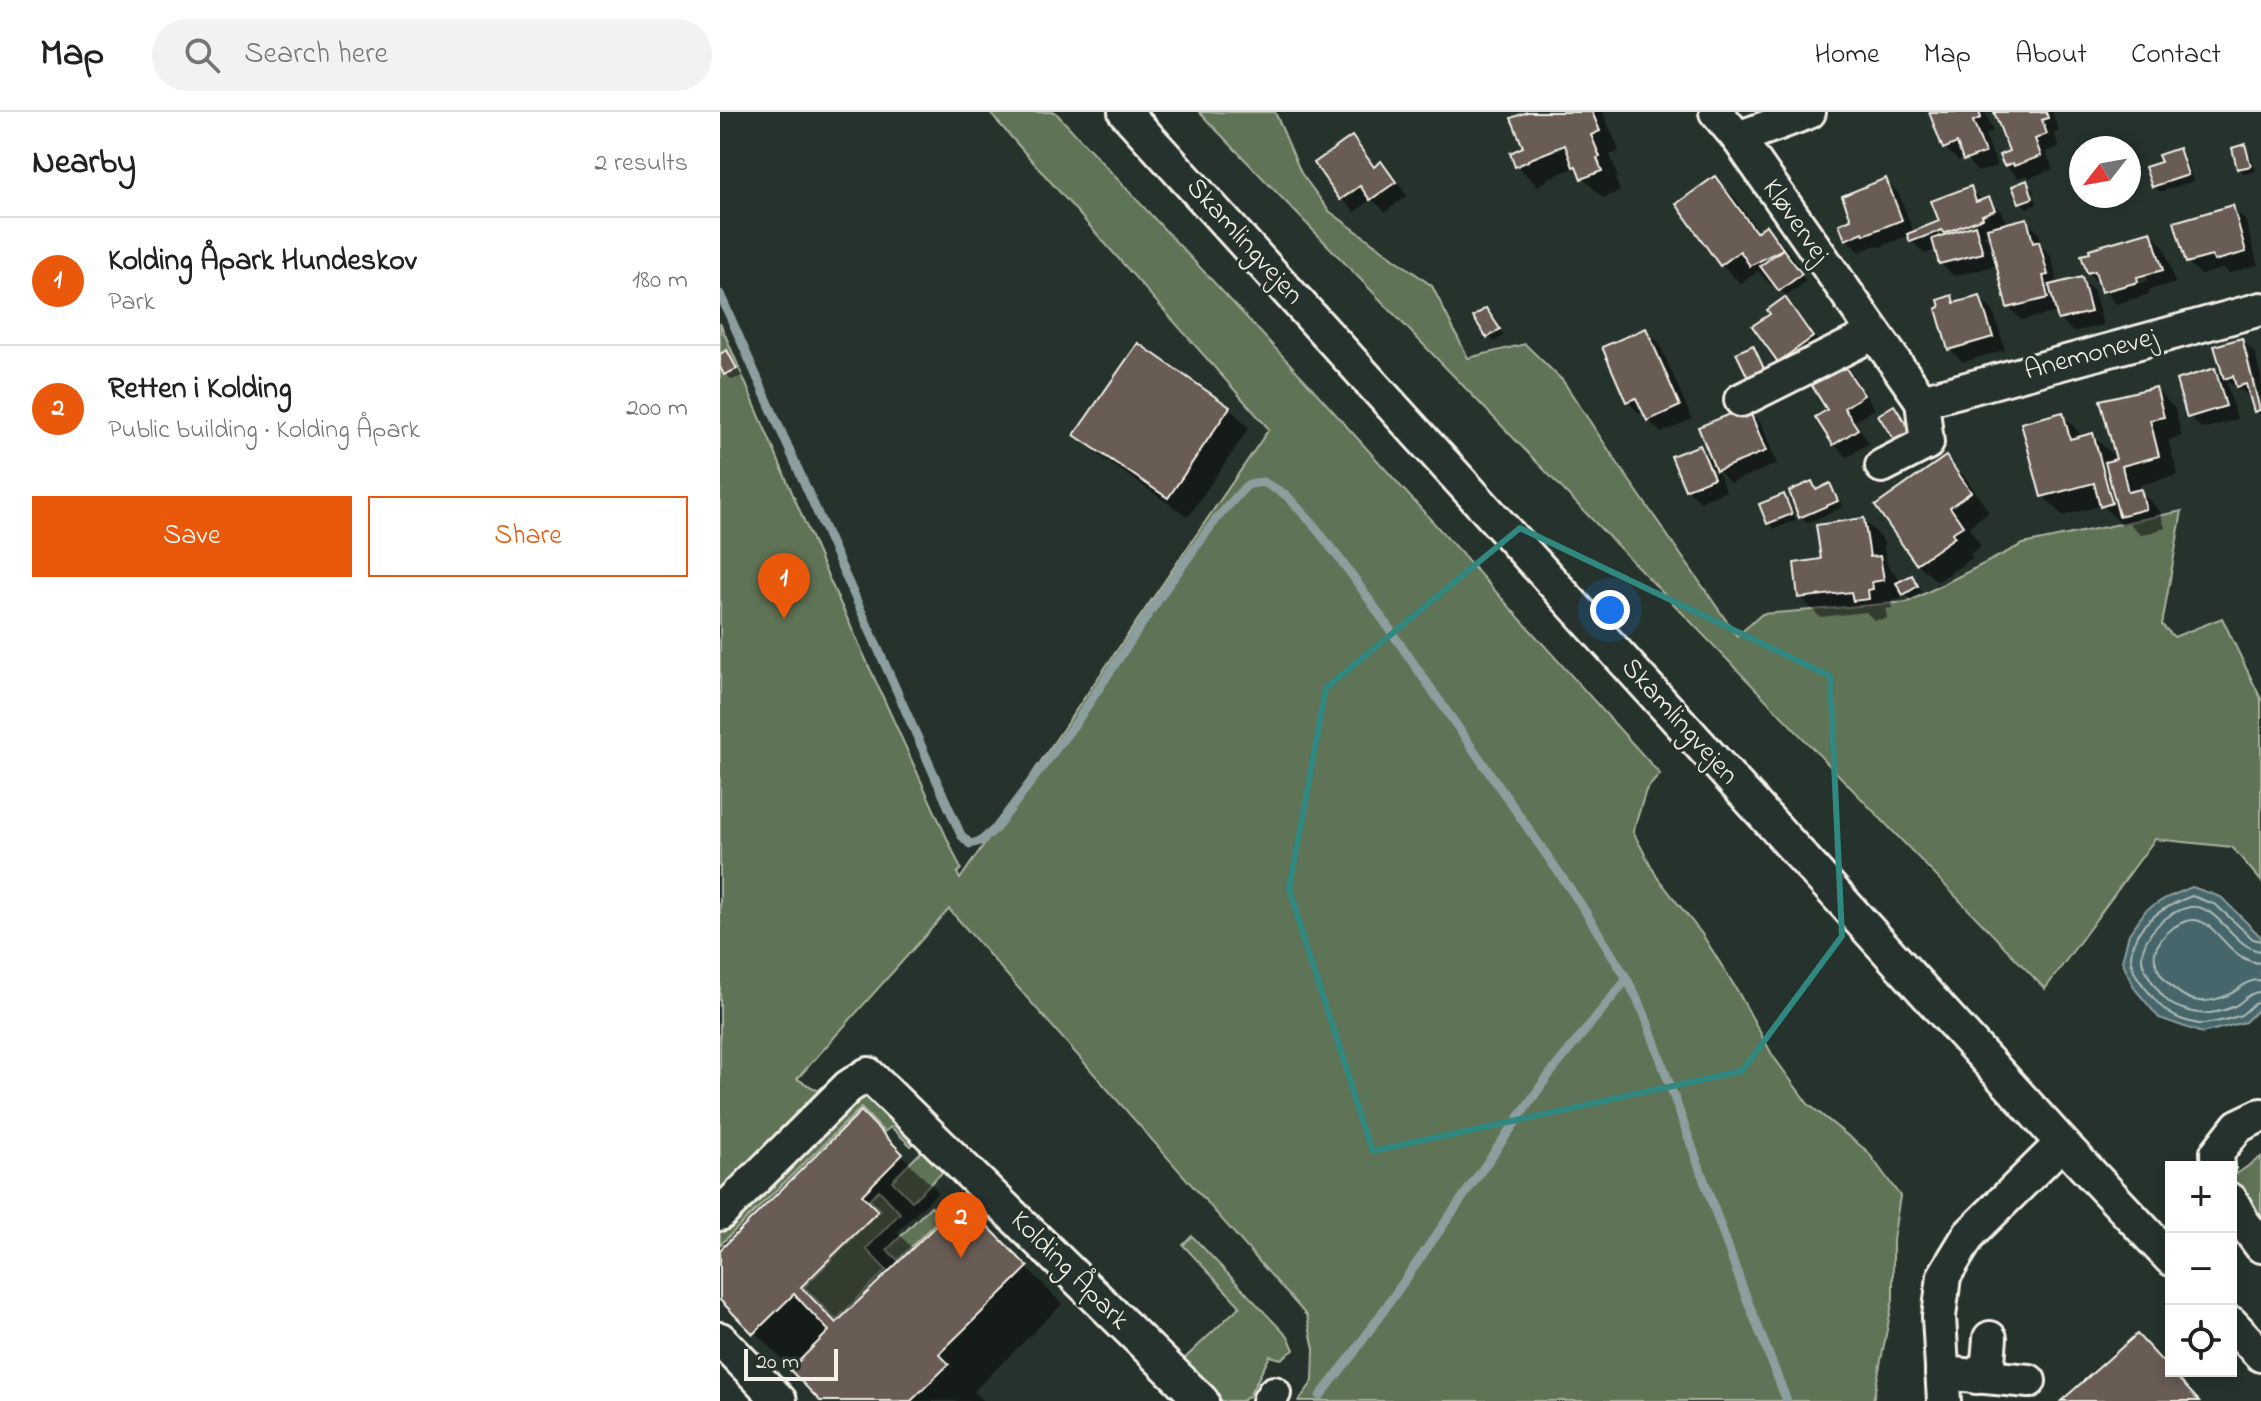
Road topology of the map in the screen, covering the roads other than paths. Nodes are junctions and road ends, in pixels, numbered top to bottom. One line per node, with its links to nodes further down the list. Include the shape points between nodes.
1 (1125, 112): 11 (street, Skamlingvejen)
2 (1716, 112): 4 (street, Kløvervej)
3 (1809, 112): 4 (street)
4 (1738, 138): 6 (street, Kløvervej)
5 (2261, 309): 8 (street, Anemonevej)
6 (1873, 334): 7 (street); 8 (street, Kløvervej)
7 (1741, 400)
8 (1922, 401): 9 (street, Kløvervej, via 1927,443)
9 (1882, 466)
10 (2261, 1115): 12 (street, via 2238,1126 2217,1153)
11 (2062, 1143): 16 (street, Skamlingvejen); 22 (street, via 1969,1235 1944,1276 1939,1317)
12 (2218, 1161)
13 (2237, 1211): 15 (street)
14 (720, 1214): 25 (street, Kolding Åpark, via 848,1087 868,1074)
15 (2261, 1246)
16 (2165, 1253)
17 (2237, 1329): 20 (street)
18 (1990, 1338): 23 (street)
19 (720, 1339): 24 (street)
20 (2261, 1355)
21 (2029, 1381): 23 (street)
22 (1943, 1387): 23 (street)
23 (1984, 1389)
24 (780, 1401)
25 (1202, 1401)

